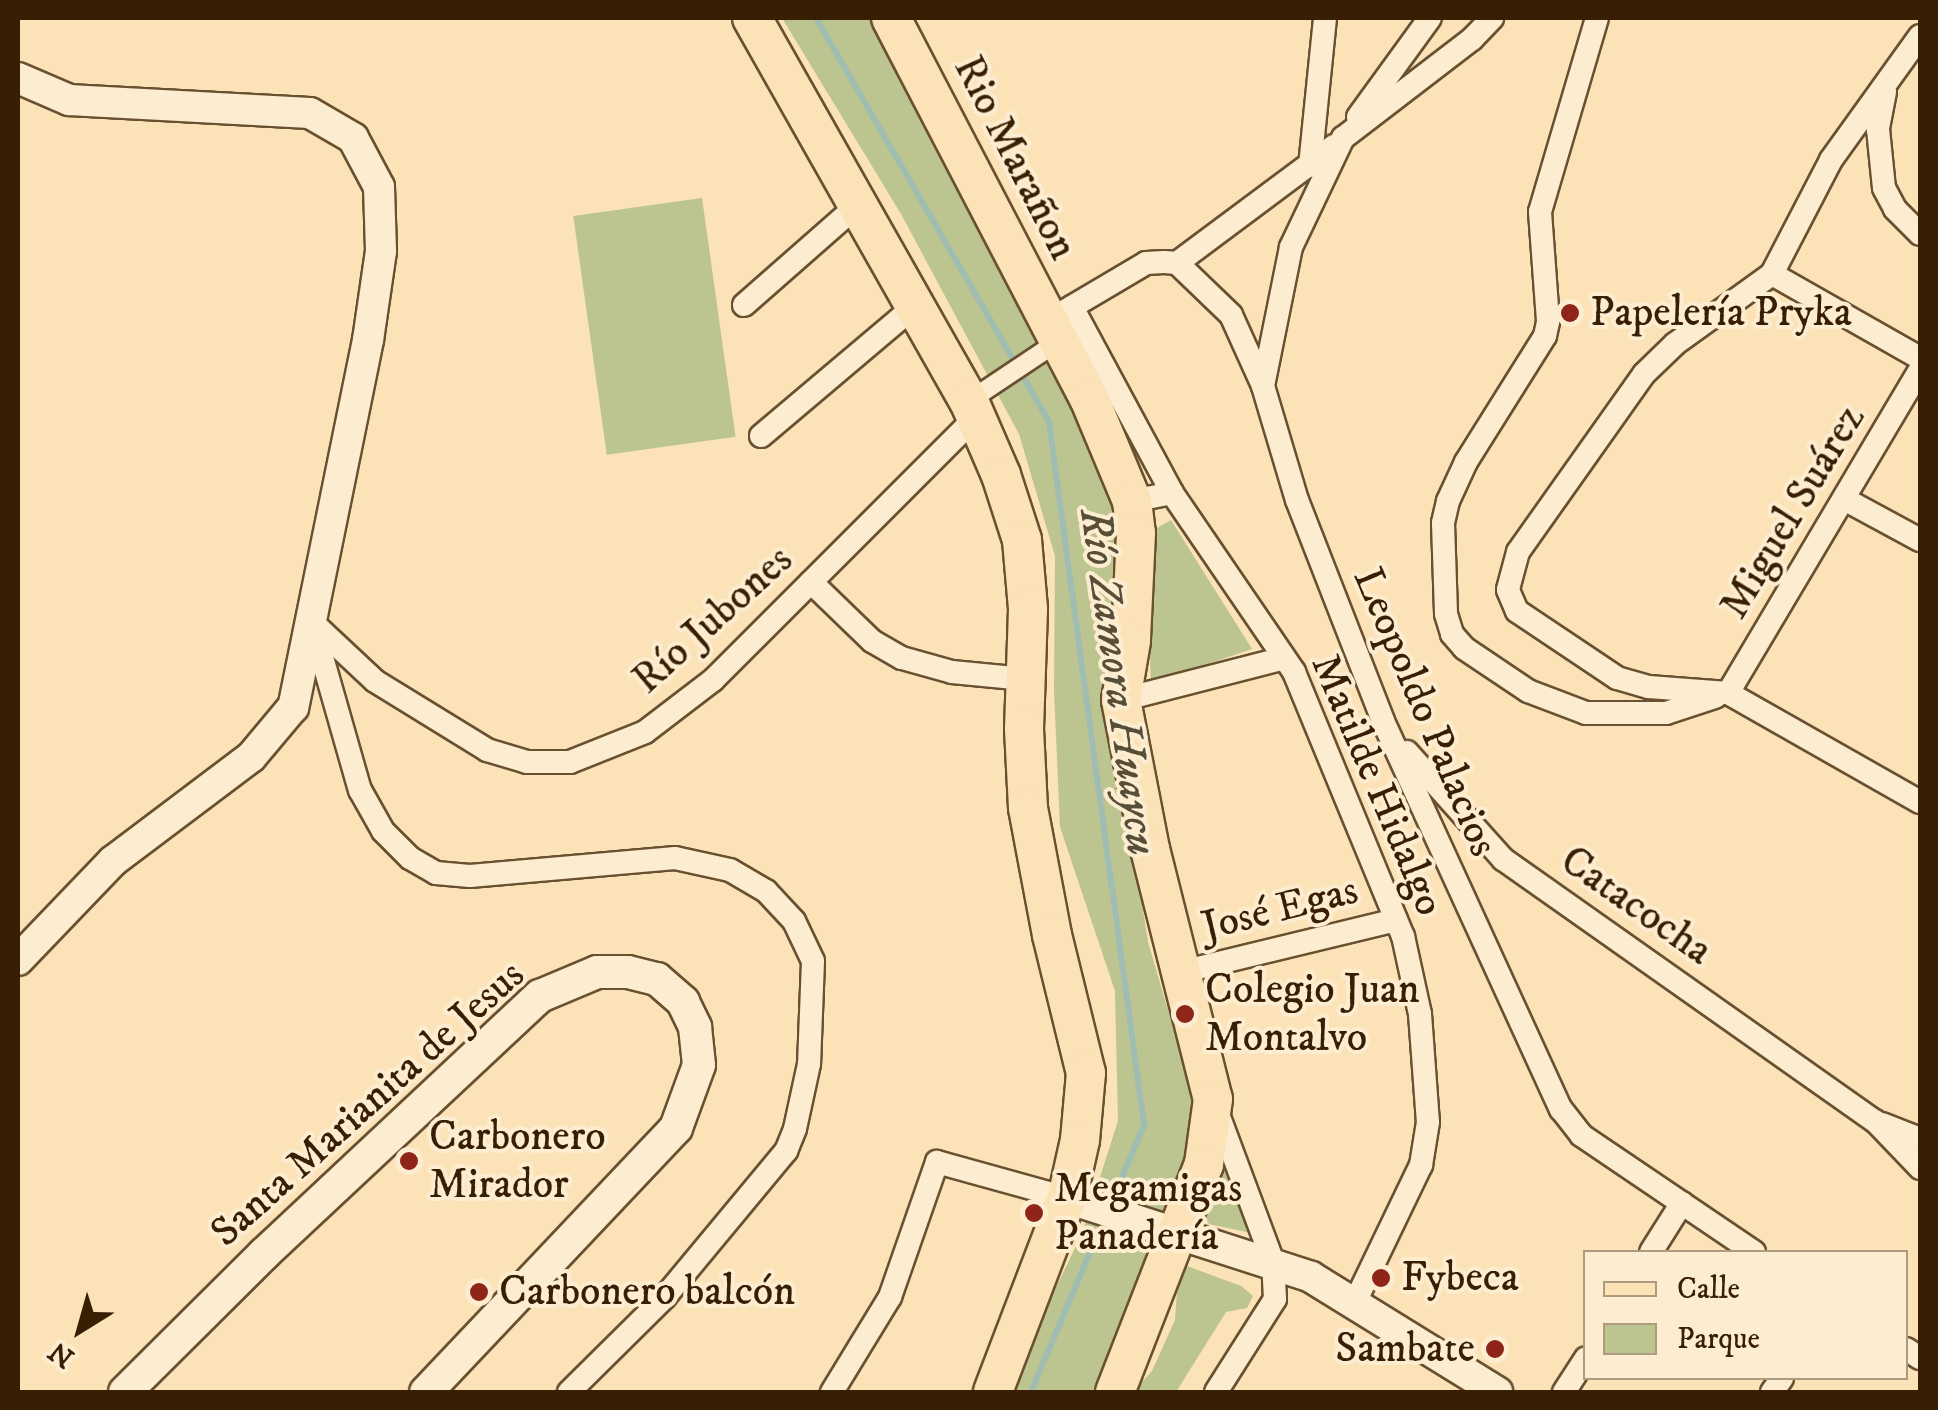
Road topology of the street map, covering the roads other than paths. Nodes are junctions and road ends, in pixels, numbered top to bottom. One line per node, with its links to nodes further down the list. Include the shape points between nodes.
1 (752, 18): 12 (main road)
2 (891, 18): 18 (main road, Rio Marañon)
3 (1325, 18): 11 (street)
4 (1430, 18): 10 (street)
5 (1492, 18): 10 (street)
6 (1596, 18): 32 (street, via 1540,212 1545,336 1448,501 1446,614 1464,648 1528,691 1586,713 1666,714)
7 (1920, 36): 9 (street)
8 (18, 78): 29 (street, via 68,100 310,113 353,138 379,186 381,251)
9 (1885, 90): 13 (street, via 1878,129 1884,188); 15 (street, via 1831,160)
10 (1343, 138): 11 (street); 21 (street, via 1292,247)
11 (1310, 166): 14 (street)
12 (859, 204): 16 (street); 17 (main road)
13 (1920, 234)
14 (1177, 264): 18 (street, via 1146,263); 21 (street, Leopoldo Palacios, via 1232,315)
15 (1772, 274): 19 (street); 32 (street, via 1644,374 1518,552 1508,590 1517,611 1618,678)
16 (744, 305)
17 (915, 306): 22 (main road); 23 (street)
18 (1060, 323): 22 (street); 24 (street, Matilde Hidalgo); 26 (main road, Rio Marañon)
19 (1920, 358)
20 (1920, 369): 25 (street, Miguel Suárez)
21 (1263, 386): 34 (street, Leopoldo Palacios, via 1297,500)
22 (972, 409): 28 (street, Río Jubones); 31 (main road, via 1022,540 1028,609)
23 (761, 436)
24 (1172, 493): 26 (street); 30 (street, Matilde Hidalgo)
25 (1846, 500): 27 (street); 32 (street, Miguel Suárez)
26 (1132, 501): 33 (main road, Rio Marañon, via 1131,642)
27 (1920, 540)
28 (811, 582): 29 (street, Río Jubones, via 676,710 645,732 570,762 527,762 462,736 375,681); 31 (street, via 872,641 902,658 952,672)
29 (311, 620): 37 (street, via 292,708 251,756 113,861); 51 (street, via 360,790 383,832 410,858 436,873 470,876 675,858 730,870 766,891 794,921 813,961 809,1064 786,1151 664,1297)
30 (1284, 658): 33 (street); 36 (street, Matilde Hidalgo)
31 (1024, 679): 43 (main road, via 1028,808 1086,1073)
32 (1728, 693): 35 (street)
33 (1121, 700): 38 (main road)
34 (1383, 722): 40 (street, Catacocha, via 1504,858); 44 (street, Leopoldo Palacios, via 1560,1110 1581,1135)
35 (1920, 802)
36 (1396, 920): 38 (street, José Egas); 49 (street, Matilde Hidalgo, via 1420,1014 1428,1122 1422,1165)
37 (18, 960)
38 (1181, 972): 39 (main road)
39 (1213, 1099): 45 (main road, via 1204,1164); 48 (street)
40 (1875, 1121): 41 (street, Catacocha); 42 (street, Catacocha)
41 (1920, 1139)
42 (1920, 1168)
43 (1076, 1201): 45 (street); 54 (street, via 937,1162 890,1296); 55 (main road)
44 (1682, 1203): 46 (street); 47 (street, Leopoldo Palacios)
45 (1166, 1230): 48 (street); 56 (main road)
46 (1652, 1250)
47 (1751, 1250)
48 (1273, 1262): 49 (street); 57 (street, via 1275,1299)
49 (1355, 1302): 58 (street)
50 (1583, 1363): 59 (street)
51 (573, 1389)
52 (124, 1392): 53 (main road, Santa Marianita de Jesus, via 540,996 597,972 657,979 683,1002 695,1027 700,1065 676,1128)
53 (426, 1392)
54 (832, 1392)
55 (993, 1392)
56 (1115, 1392)
57 (1216, 1392)
58 (1497, 1392)
59 (1564, 1392)

